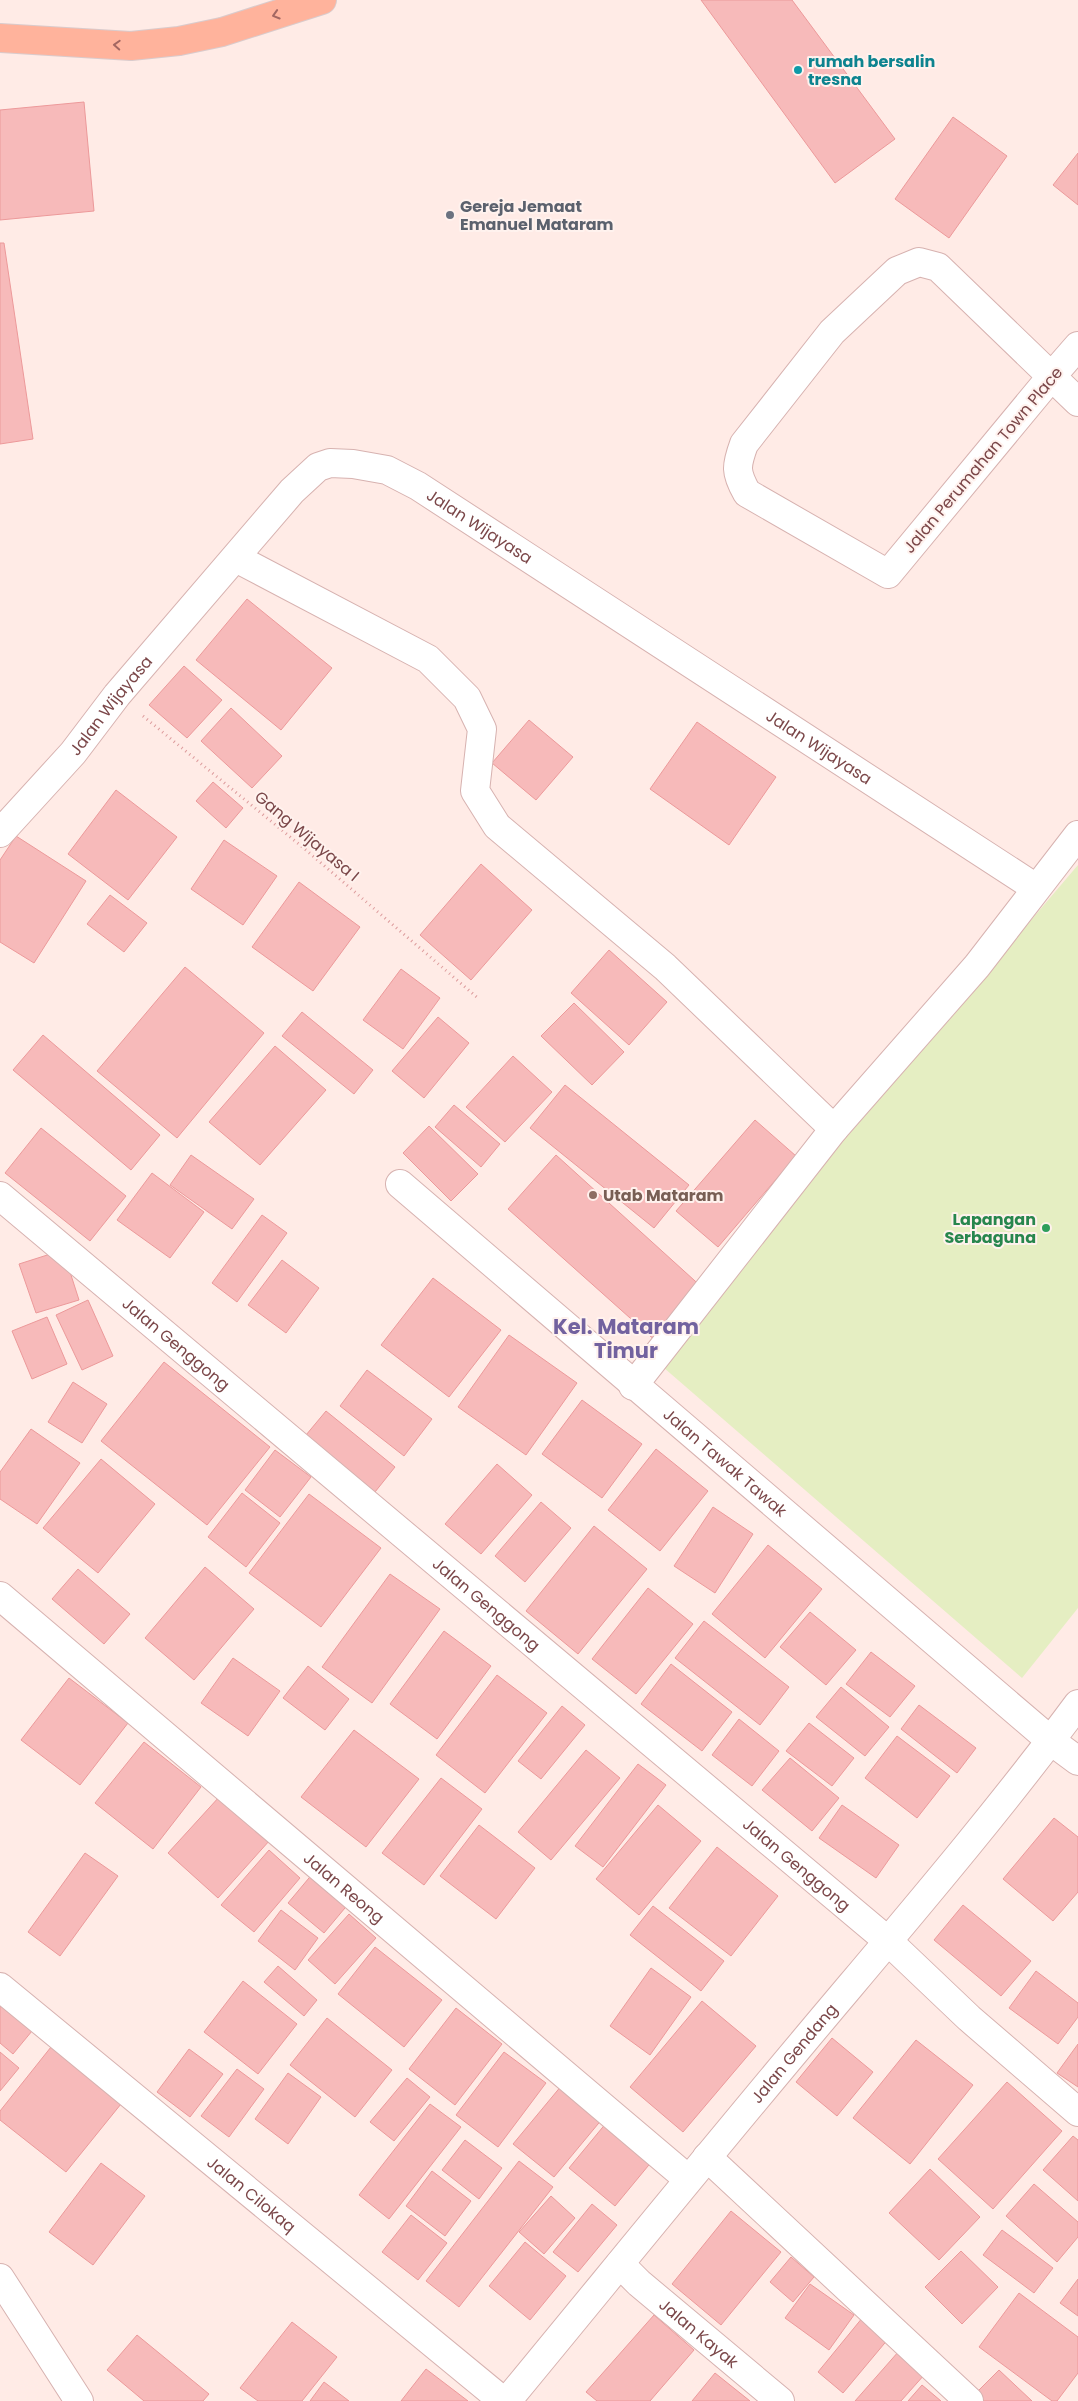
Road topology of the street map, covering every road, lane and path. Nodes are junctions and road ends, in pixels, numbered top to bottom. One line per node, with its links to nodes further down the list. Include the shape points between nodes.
1 (322, 0): 2 (main road, one-way to 2, via 222,32 179,41 131,46)
2 (0, 38)
3 (1078, 346): 4 (street, Jalan Perumahan Town Place)
4 (1051, 378): 4 (street, Jalan Perumahan Town Place, via 888,574 747,493 738,477 738,462 744,444 832,332 897,271 919,262 938,267); 5 (street)
5 (1078, 402)
6 (236, 558): 7 (street, Jalan Wijayasa); 10 (street, Jalan Wijayasa, via 292,491 318,467 330,463 387,470 418,486); 12 (street, via 428,659 467,698 482,729 475,791 497,826 665,968)
7 (117, 695): 8 (street, Jalan Wijayasa, via 73,753); 11 (path, Gang Wijayasa I, via 306,850)
8 (0, 833)
9 (1078, 835): 10 (street)
10 (1036, 888): 12 (street, via 977,966)
11 (479, 999)
12 (834, 1129): 15 (street)
13 (400, 1184): 15 (street, Jalan Tawak Tawak)
14 (0, 1196): 20 (street, Jalan Genggong)
15 (634, 1386): 18 (street, Jalan Tawak Tawak)
16 (0, 1596): 24 (street, Jalan Reong)
17 (1078, 1704): 18 (street, Jalan Gendang)
18 (1051, 1741): 19 (street, Jalan Tawak Tawak); 20 (street, Jalan Gendang)
19 (1078, 1761)
20 (888, 1941): 22 (street, Jalan Genggong, via 969,2018); 23 (street, Jalan Gendang)
21 (0, 1987): 28 (street, Jalan Cilokaq)
22 (1078, 2112)
23 (707, 2157): 24 (street, Jalan Gendang); 31 (street)
24 (688, 2179): 25 (street, Jalan Gendang)
25 (620, 2264): 29 (street, Jalan Gendang); 30 (street, Jalan Kayak)
26 (2, 2288): 27 (street)
27 (79, 2401)
28 (503, 2401)
29 (507, 2401)
30 (780, 2401)
31 (969, 2401)

